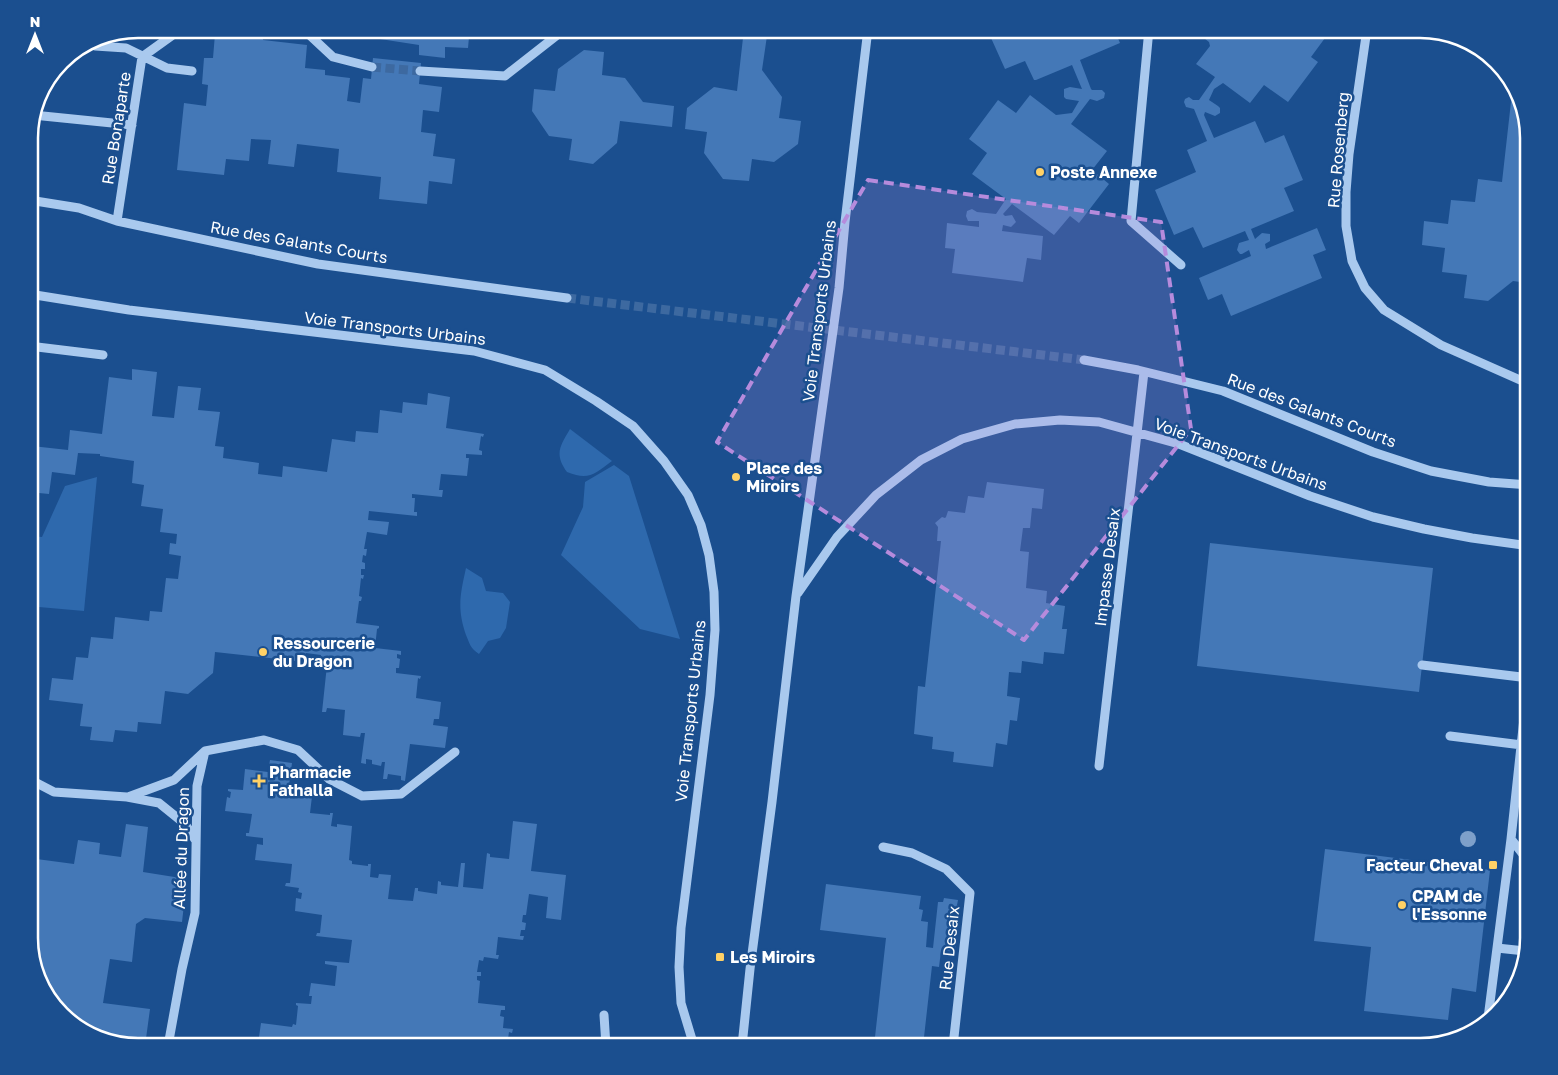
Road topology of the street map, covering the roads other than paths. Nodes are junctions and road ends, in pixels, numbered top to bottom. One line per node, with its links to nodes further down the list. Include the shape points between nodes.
1 (168, 38): 8 (street, Rue Bonaparte)
2 (313, 38): 9 (street, via 333,57)
3 (553, 38): 11 (street, via 504,76)
4 (867, 38): 26 (street, Voie Transports Urbains, via 839,288)
5 (1148, 38): 16 (street, via 1131,221)
6 (1366, 38): 23 (street, Rue Rosenberg, via 1347,183 1346,226 1352,261 1365,288 1384,310 1441,345)
7 (97, 46): 8 (street, via 126,48)
8 (142, 57): 10 (street, via 167,68); 13 (street, Rue Bonaparte)
9 (372, 67)
10 (192, 71)
11 (420, 71)
12 (40, 116): 13 (street)
13 (132, 125): 15 (street, Rue Bonaparte)
14 (38, 201): 15 (street, Rue des Galants Courts, via 79,208)
15 (117, 222): 18 (street, Rue des Galants Courts, via 318,264)
16 (1181, 265)
17 (38, 295): 47 (street, Voie Transports Urbains, via 129,310 474,351 545,370 633,426 664,461 688,495 701,525 714,592 710,695 679,967 681,1004)
18 (567, 298)
19 (38, 347): 20 (street)
20 (103, 355)
21 (1084, 360): 22 (street, Rue des Galants Courts)
22 (1144, 372): 24 (street, Rue des Galants Courts, via 1222,391 1373,452 1431,471); 34 (street, Impasse Desaix)
23 (1520, 380)
24 (1520, 484)
25 (1520, 545): 26 (street, Voie Transports Urbains, via 1374,517 1310,496 1179,444 1099,422 1060,420 1015,424 962,439 921,460 876,496 838,537)
26 (796, 596): 48 (street, Voie Transports Urbains)
27 (1422, 665): 28 (street)
28 (1520, 677)
29 (1450, 736): 30 (street)
30 (1520, 745)
31 (205, 751): 32 (street, via 264,740 298,750 329,780 362,796 401,794); 36 (street, via 174,780); 38 (street, Allée du Dragon, via 197,786)
32 (455, 752)
33 (1520, 762): 37 (street)
34 (1099, 766)
35 (38, 784): 36 (street, via 54,792)
36 (127, 797): 38 (street, via 159,803 185,824)
37 (1511, 839): 40 (street); 41 (street)
38 (196, 842): 45 (street, Allée du Dragon, via 195,913)
39 (883, 847): 49 (street, Rue Desaix, via 912,853 946,869 970,893)
40 (1520, 850)
41 (1497, 948): 42 (street); 43 (street)
42 (1520, 950)
43 (1489, 1010)
44 (604, 1015): 46 (street)
45 (169, 1038)
46 (605, 1038)
47 (692, 1038)
48 (743, 1038)
49 (955, 1038)

